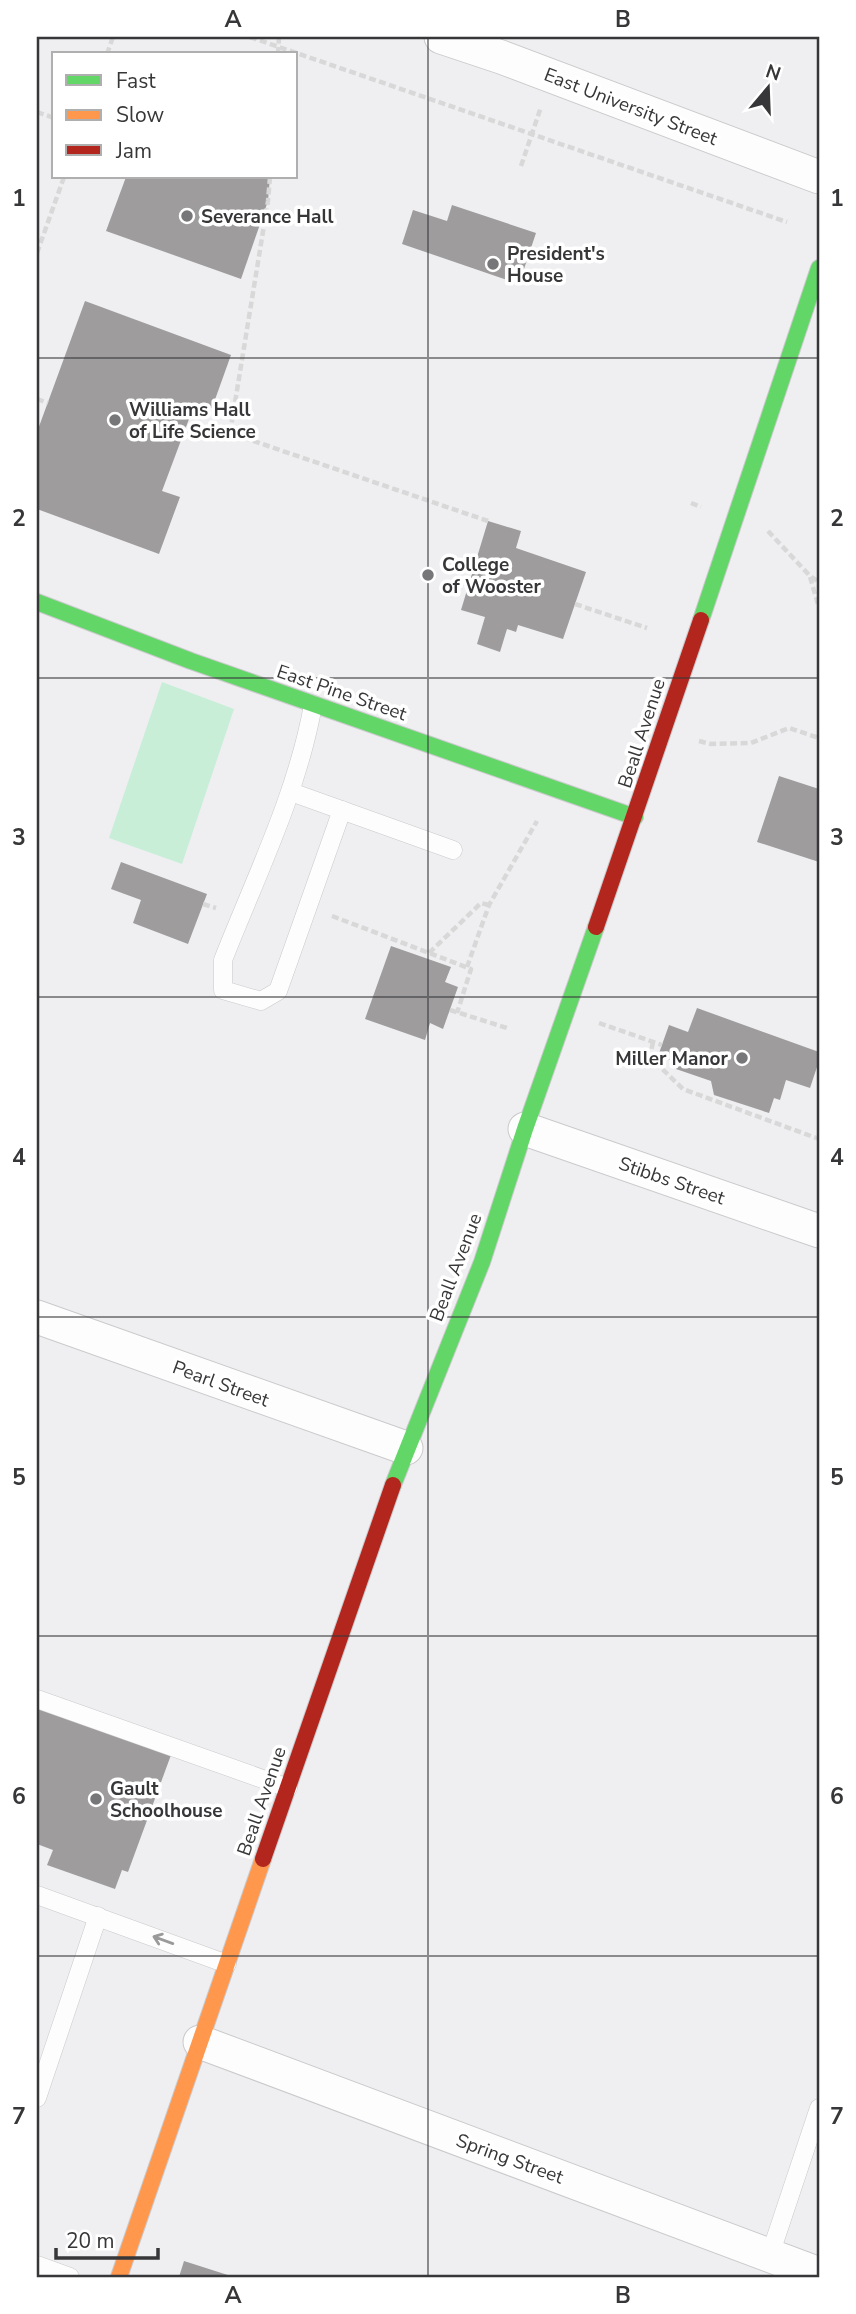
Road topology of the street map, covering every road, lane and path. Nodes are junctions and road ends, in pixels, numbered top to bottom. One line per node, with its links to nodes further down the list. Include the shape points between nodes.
1 (250, 37): 4 (path)
2 (279, 37): 4 (path)
3 (441, 37): 8 (street, East University Street)
4 (278, 46): 5 (path); 6 (path)
5 (278, 52)
6 (295, 52)
7 (298, 53): 9 (path)
8 (551, 77): 9 (path); 11 (street, East University Street)
9 (531, 134): 10 (path); 14 (path)
10 (521, 166)
11 (819, 177)
12 (64, 178): 15 (path)
13 (270, 178): 19 (path, via 230,433)
14 (787, 222)
15 (37, 253)
16 (819, 268): 31 (street, Beall Avenue)
17 (37, 399): 18 (path)
18 (48, 403)
19 (488, 521)
20 (810, 576): 23 (path)
21 (37, 602): 25 (street, East Pine Street)
22 (575, 604): 24 (path)
23 (819, 608)
24 (647, 628)
25 (313, 705): 28 (lane); 31 (street, East Pine Street)
26 (819, 738): 27 (path, via 789,728 751,743 711,744)
27 (692, 739)
28 (291, 792): 29 (lane); 34 (lane, via 223,960 223,990 261,1001 278,991)
29 (342, 810): 32 (lane); 34 (lane)
30 (542, 811): 33 (path)
31 (635, 817): 43 (street, Beall Avenue)
32 (453, 850)
33 (489, 905): 35 (path, via 481,902); 36 (path)
34 (308, 907): 35 (path)
35 (429, 953): 36 (path)
36 (467, 967): 38 (path, via 471,969)
37 (450, 1010): 38 (path)
38 (457, 1013): 40 (path)
39 (595, 1021): 41 (path)
40 (507, 1028)
41 (653, 1042): 42 (path); 44 (path, via 656,1063 683,1088)
42 (662, 1045)
43 (525, 1129): 45 (street, Stibbs Street); 47 (street, Beall Avenue, via 482,1262)
44 (819, 1139)
45 (819, 1231)
46 (37, 1317): 47 (street, Pearl Street)
47 (406, 1448): 49 (street, Beall Avenue)
48 (37, 1699): 49 (lane)
49 (288, 1788): 52 (street, Beall Avenue)
50 (37, 1895): 51 (lane)
51 (98, 1916): 52 (lane, one-way to 51); 54 (lane)
52 (227, 1964): 53 (street, Beall Avenue)
53 (200, 2042): 56 (street, Spring Street); 60 (street, Beall Avenue)
54 (37, 2098)
55 (819, 2108): 56 (lane)
56 (770, 2255): 58 (street, Spring Street)
57 (37, 2266): 59 (lane)
58 (819, 2274)
59 (70, 2277)
60 (119, 2277)

